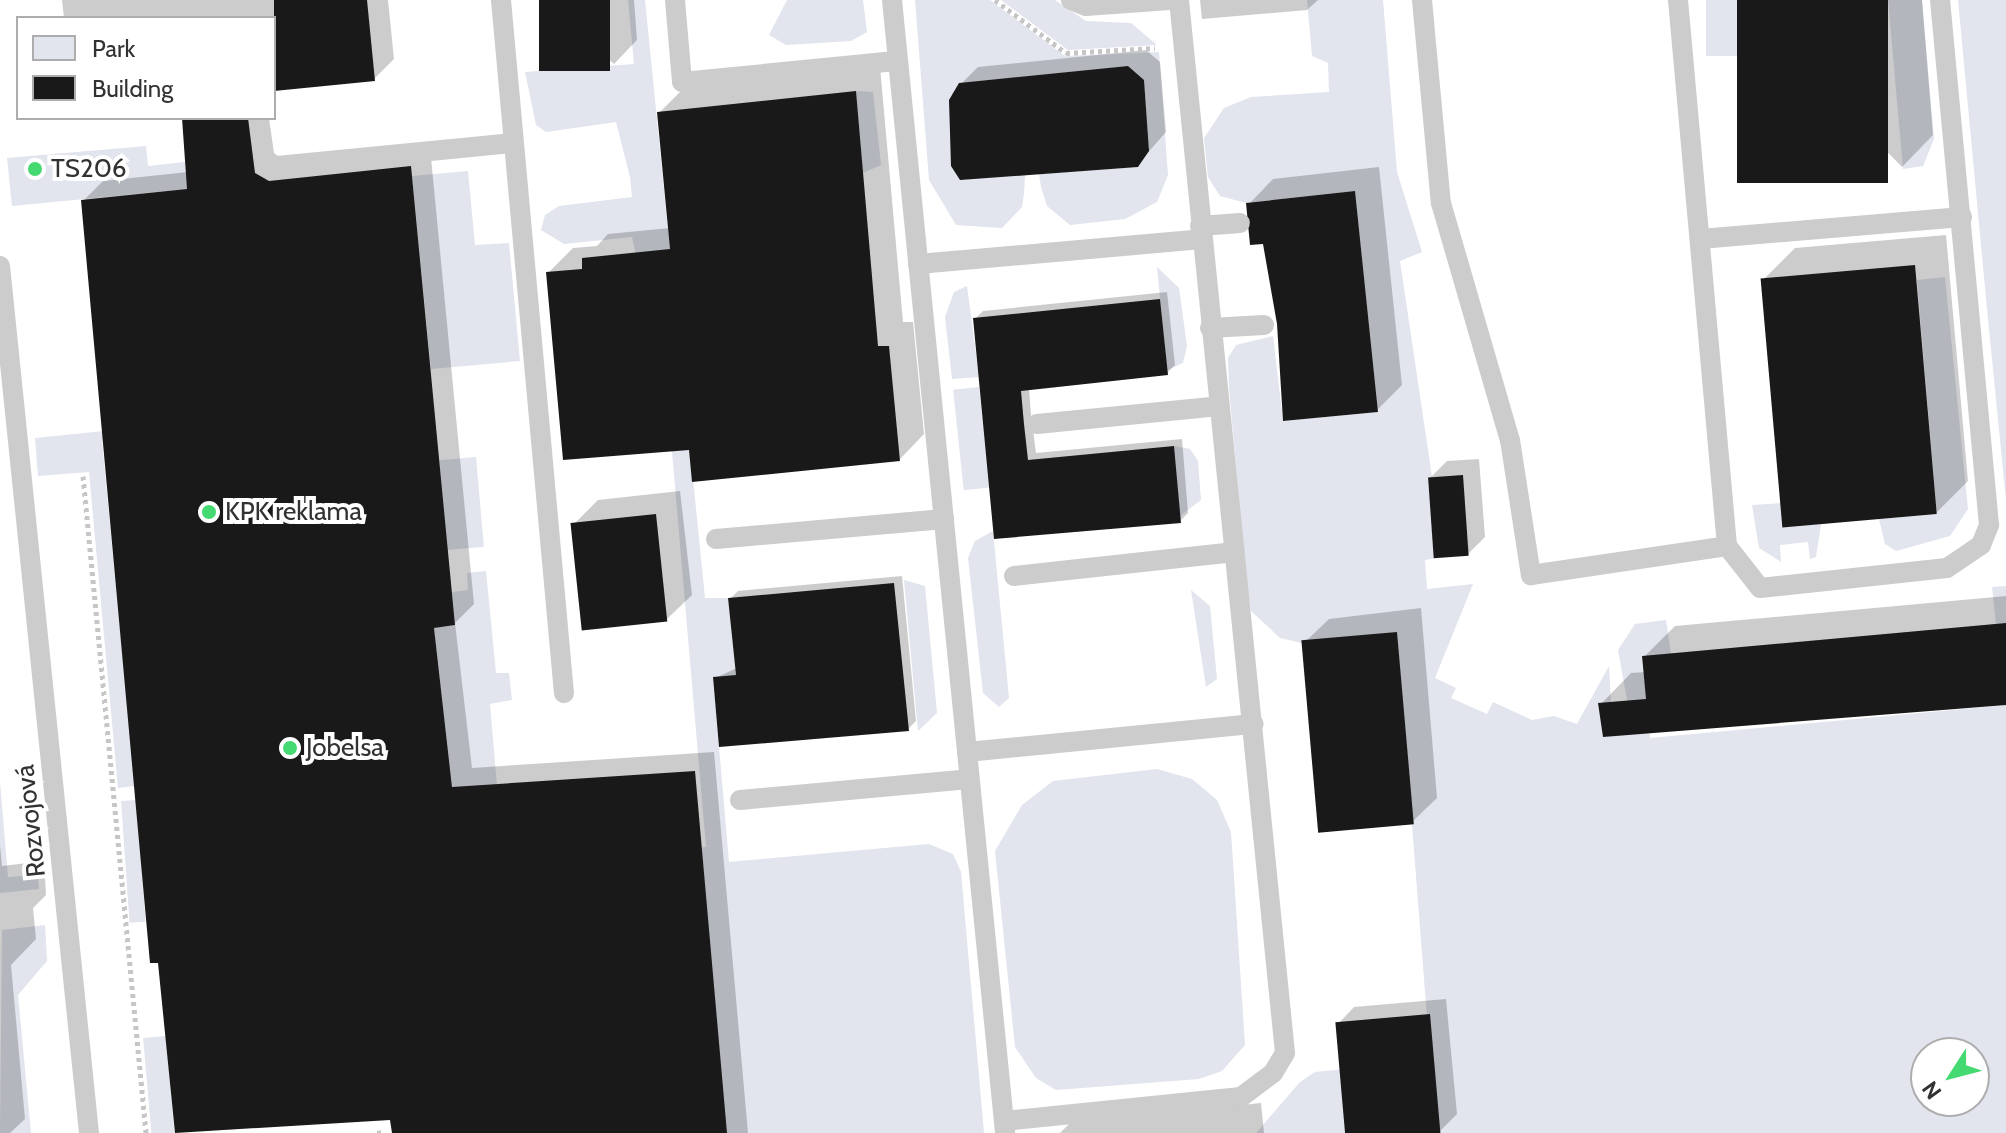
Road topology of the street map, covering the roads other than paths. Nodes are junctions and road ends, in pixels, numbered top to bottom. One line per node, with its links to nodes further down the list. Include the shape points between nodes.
1 (501, 0): 11 (lane)
2 (675, 0): 10 (lane, via 682,82)
3 (892, 0): 10 (lane)
4 (1071, 0): 5 (lane, via 1086,6)
5 (1170, 0)
6 (1179, 0): 15 (lane)
7 (1422, 0): 25 (lane, via 1441,203 1510,440 1531,575)
8 (1678, 0): 16 (lane)
9 (1940, 0): 13 (lane)
10 (898, 61): 17 (lane)
11 (513, 143): 12 (lane); 28 (lane)
12 (267, 167)
13 (1962, 217): 16 (lane); 25 (lane, via 1989,525 1981,545 1947,568 1760,588)
14 (1240, 223): 15 (lane)
15 (1201, 232): 17 (lane); 20 (lane)
16 (1700, 239): 25 (lane)
17 (918, 264): 23 (lane)
18 (0, 266): 34 (lane, Rozvojová)
19 (1264, 325): 20 (lane)
20 (1210, 328): 21 (lane)
21 (1219, 406): 22 (lane); 26 (lane)
22 (1037, 424)
23 (944, 519): 24 (lane); 30 (lane)
24 (716, 539)
25 (1727, 546)
26 (1235, 552): 27 (lane); 29 (lane)
27 (1014, 576)
28 (564, 693)
29 (1254, 724): 30 (lane); 33 (lane, via 1285,1002 1285,1053 1273,1073 1241,1097)
30 (967, 752): 31 (lane)
31 (969, 779): 32 (lane); 33 (lane)
32 (740, 800)
33 (1004, 1127)
34 (89, 1133)

